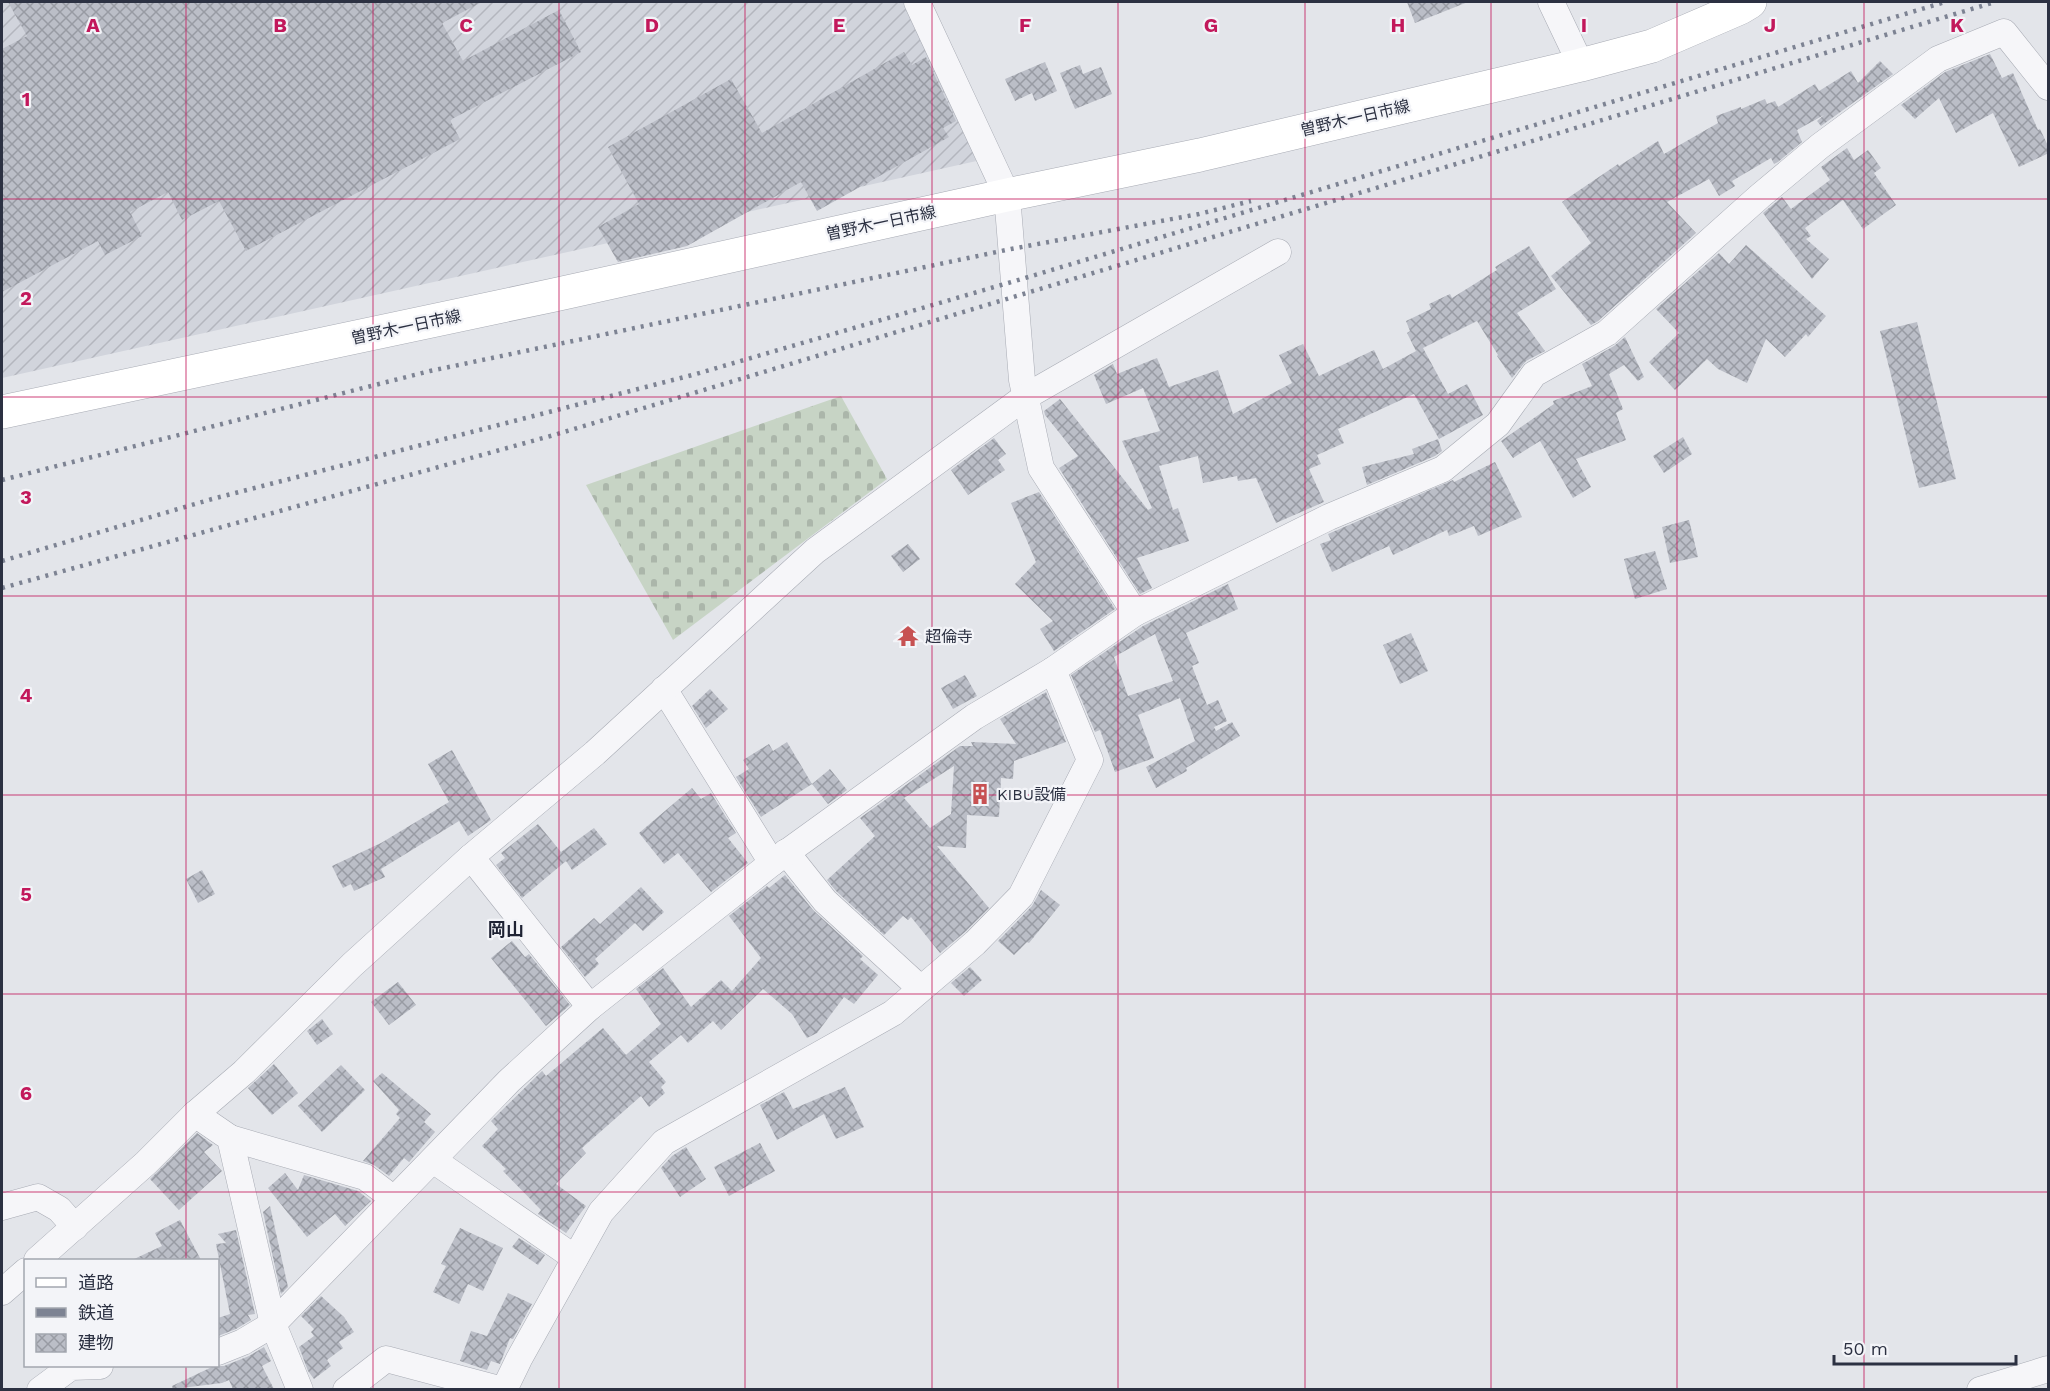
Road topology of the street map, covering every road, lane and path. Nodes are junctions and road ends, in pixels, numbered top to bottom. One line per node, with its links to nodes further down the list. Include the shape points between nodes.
1 (917, 2): 6 (street)
2 (1551, 2): 4 (street)
3 (1750, 2): 4 (main road, 曽野木一日市線, via 1652,46)
4 (1581, 65): 6 (main road, 曽野木一日市線, via 1200,155)
5 (2049, 87): 10 (street, via 2004,32 1938,59 1820,146 1607,333 1534,374 1498,424 1443,469 1329,517)
6 (1006, 195): 8 (street); 9 (main road, 曽野木一日市線, via 554,296)
7 (1278, 252): 8 (street)
8 (1025, 397): 10 (street, via 1041,468); 12 (street, via 815,551)
9 (2, 412)
10 (1135, 613): 11 (street)
11 (1053, 670): 14 (street, via 975,717); 15 (street, via 1090,760 1021,896 975,943)
12 (664, 689): 13 (street, via 595,753); 14 (street)
13 (471, 856): 16 (street); 17 (street)
14 (779, 857): 15 (street); 16 (street)
15 (920, 988): 23 (street, via 893,1012 664,1142 601,1212)
16 (590, 1007): 19 (street, via 509,1081)
17 (195, 1114): 18 (street); 22 (street)
18 (230, 1138): 20 (street, via 365,1178); 27 (street)
19 (433, 1160): 20 (street); 23 (street)
20 (394, 1198): 27 (street)
21 (2, 1207): 22 (street, via 38,1197 59,1209)
22 (75, 1227): 24 (street)
23 (575, 1258): 34 (street)
24 (38, 1259)
25 (24, 1273): 26 (street)
26 (2, 1292)
27 (273, 1324): 28 (street); 32 (street)
28 (219, 1352)
29 (81, 1367): 31 (street, via 71,1368)
30 (2049, 1369): 35 (street)
31 (40, 1389)
32 (300, 1389)
33 (346, 1389): 34 (street, via 386,1359)
34 (503, 1389)
35 (1980, 1389)

